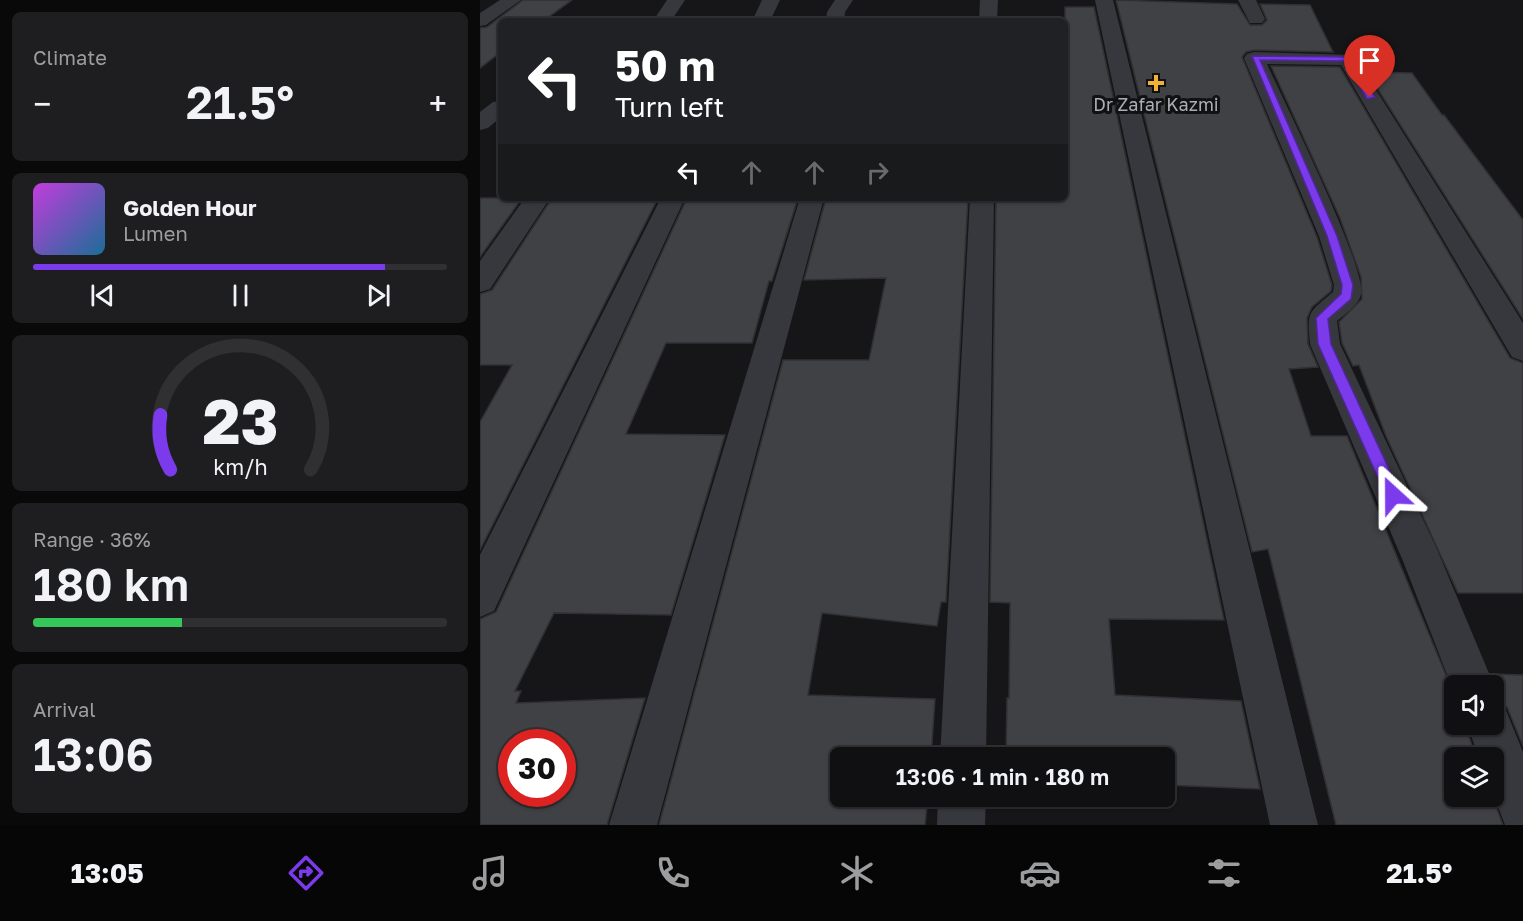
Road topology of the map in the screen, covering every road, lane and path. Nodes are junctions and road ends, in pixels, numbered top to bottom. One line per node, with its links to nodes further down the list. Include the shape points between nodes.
1 (512, 0): 13 (street)
2 (676, 0): 8 (street)
3 (771, 0): 9 (street)
4 (844, 0): 10 (street)
5 (989, 0): 11 (street)
6 (1104, 0): 30 (street)
7 (1247, 0): 12 (street)
8 (664, 18)
9 (762, 18)
10 (835, 18)
11 (988, 18)
12 (1256, 19)
13 (480, 21)
14 (498, 108): 15 (street)
15 (480, 123)
16 (536, 201): 20 (street)
17 (672, 201): 22 (street)
18 (811, 201): 28 (street)
19 (982, 201): 25 (street)
20 (480, 282)
21 (1523, 349): 23 (street, via 1347,58 1254,58 1332,236 1348,285 1347,296 1322,318 1325,344 1422,560)
22 (480, 597)
23 (1469, 675)
24 (1493, 735): 27 (street)
25 (963, 747)
26 (961, 807): 29 (street)
27 (1523, 810)
28 (633, 825)
29 (960, 825)
30 (1294, 825)

